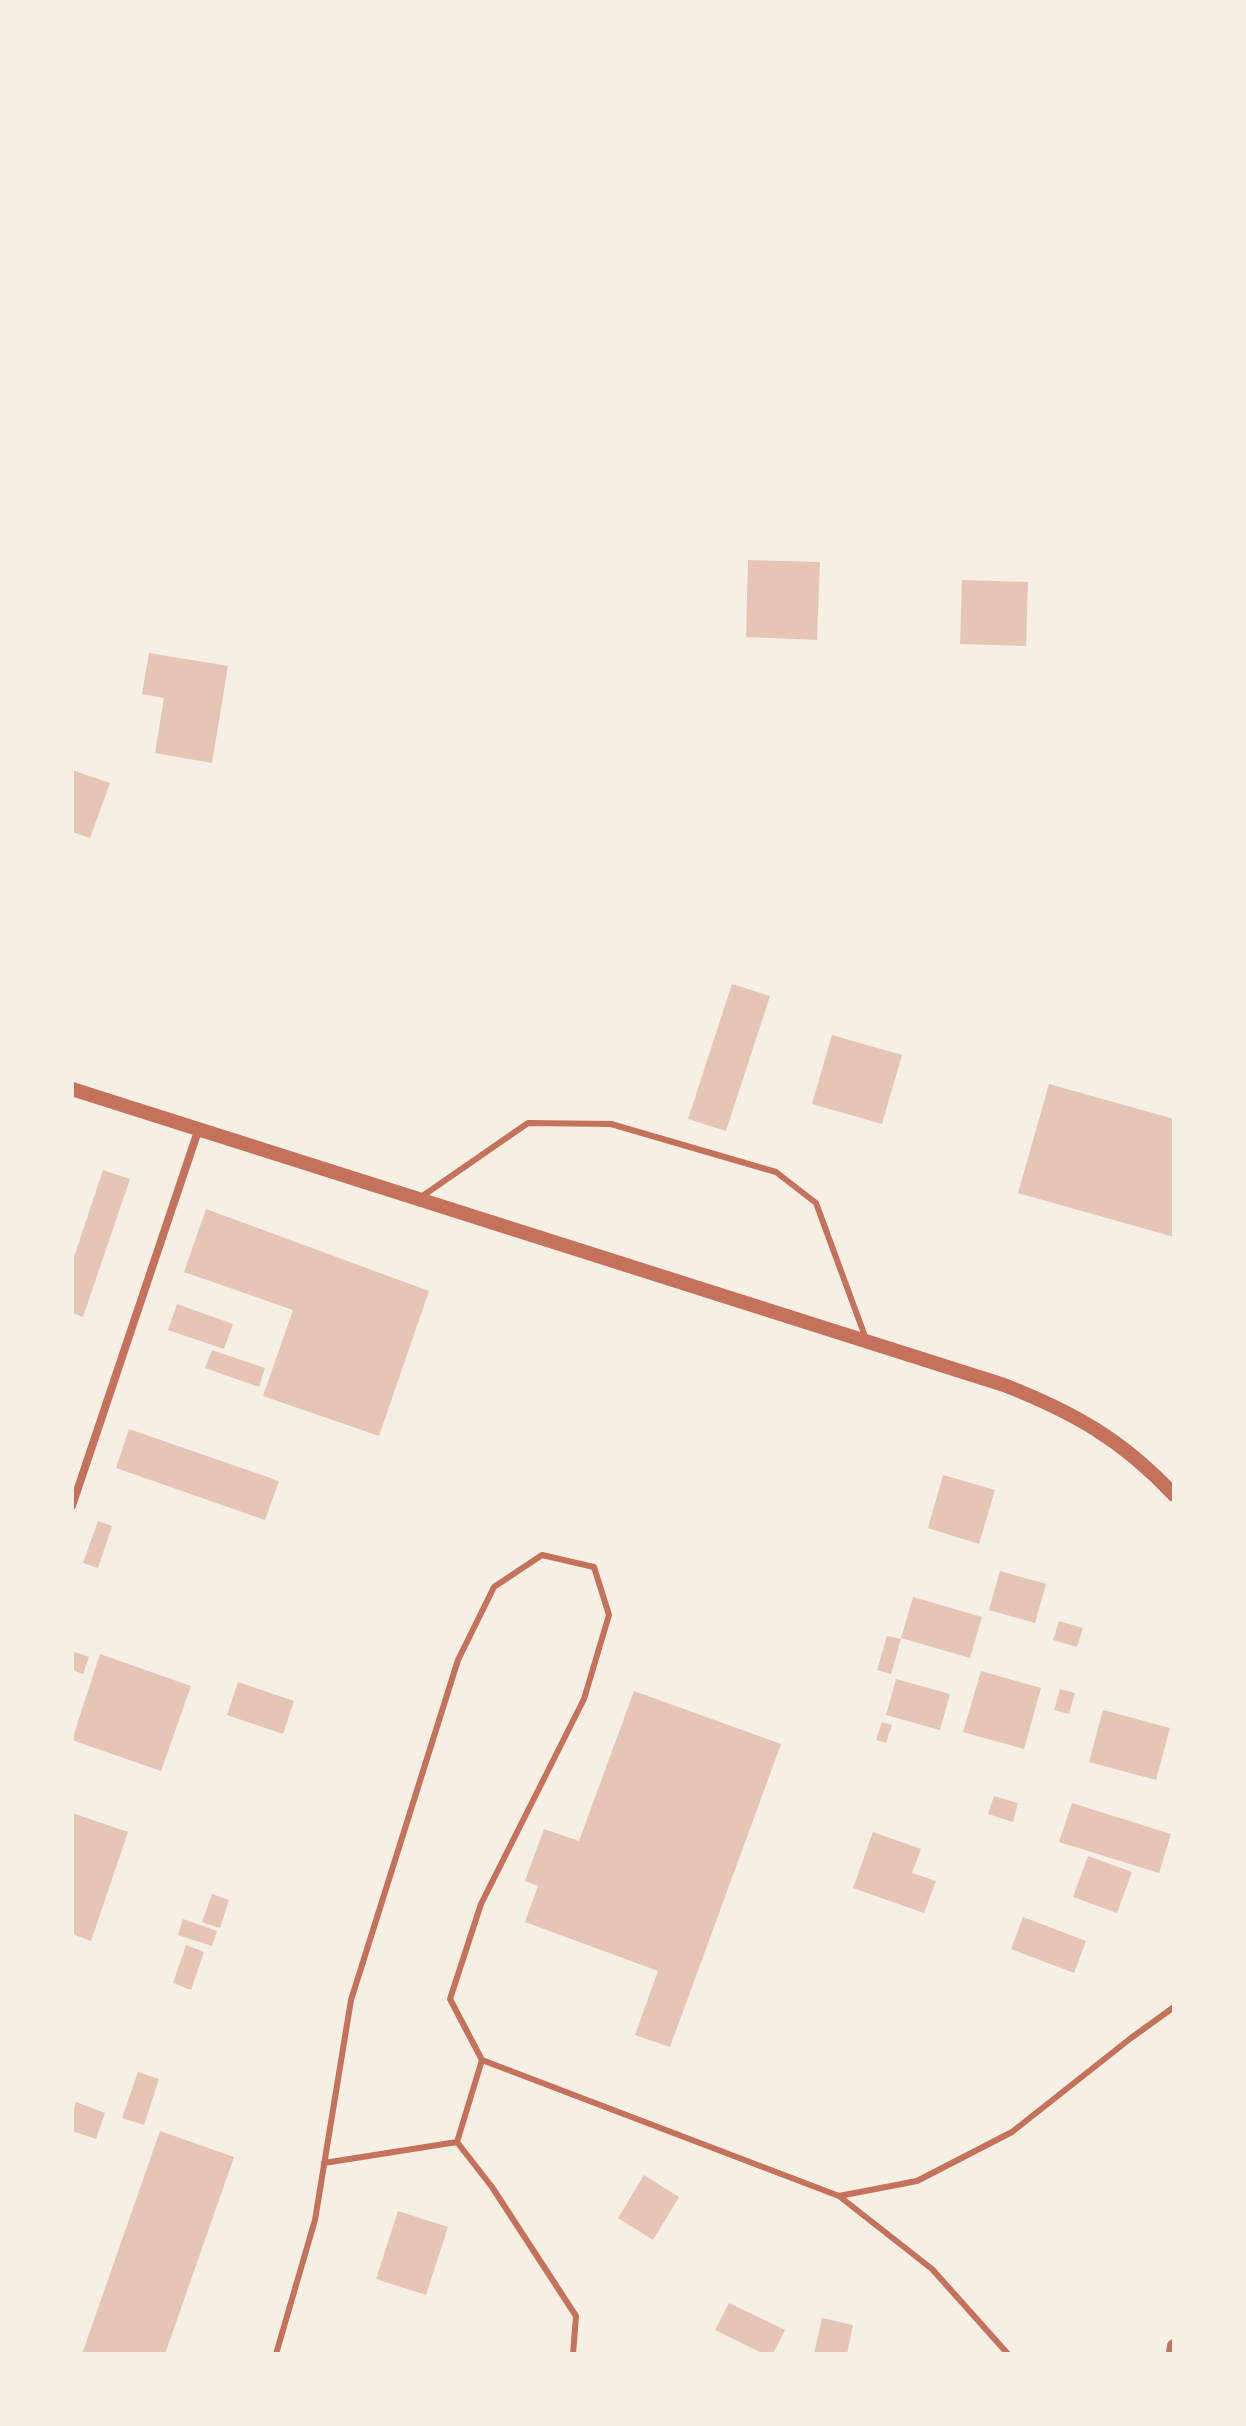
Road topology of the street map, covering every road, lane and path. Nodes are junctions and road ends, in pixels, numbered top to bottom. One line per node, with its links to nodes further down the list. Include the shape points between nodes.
1 (72, 1089): 2 (street)
2 (198, 1131): 3 (street); 6 (street)
3 (416, 1200): 4 (street); 4 (lane, via 528,1123 611,1124 776,1172 816,1203)
4 (866, 1339): 5 (street, via 1054,1404 1128,1450)
5 (1174, 1495)
6 (72, 1506)
7 (1174, 2007): 11 (lane, via 1012,2132 917,2181)
8 (482, 2060): 9 (lane); 10 (lane, via 450,1999 481,1904 584,1699 609,1615 594,1567 542,1555 494,1587 458,1660 351,2000); 11 (lane)
9 (457, 2142): 10 (lane); 14 (lane, via 576,2316)
10 (324, 2163): 13 (lane, via 315,2220)
11 (839, 2196): 15 (lane, via 932,2269)
12 (1174, 2346): 16 (street)
13 (276, 2354)
14 (573, 2354)
15 (1008, 2354)
16 (1173, 2354)

